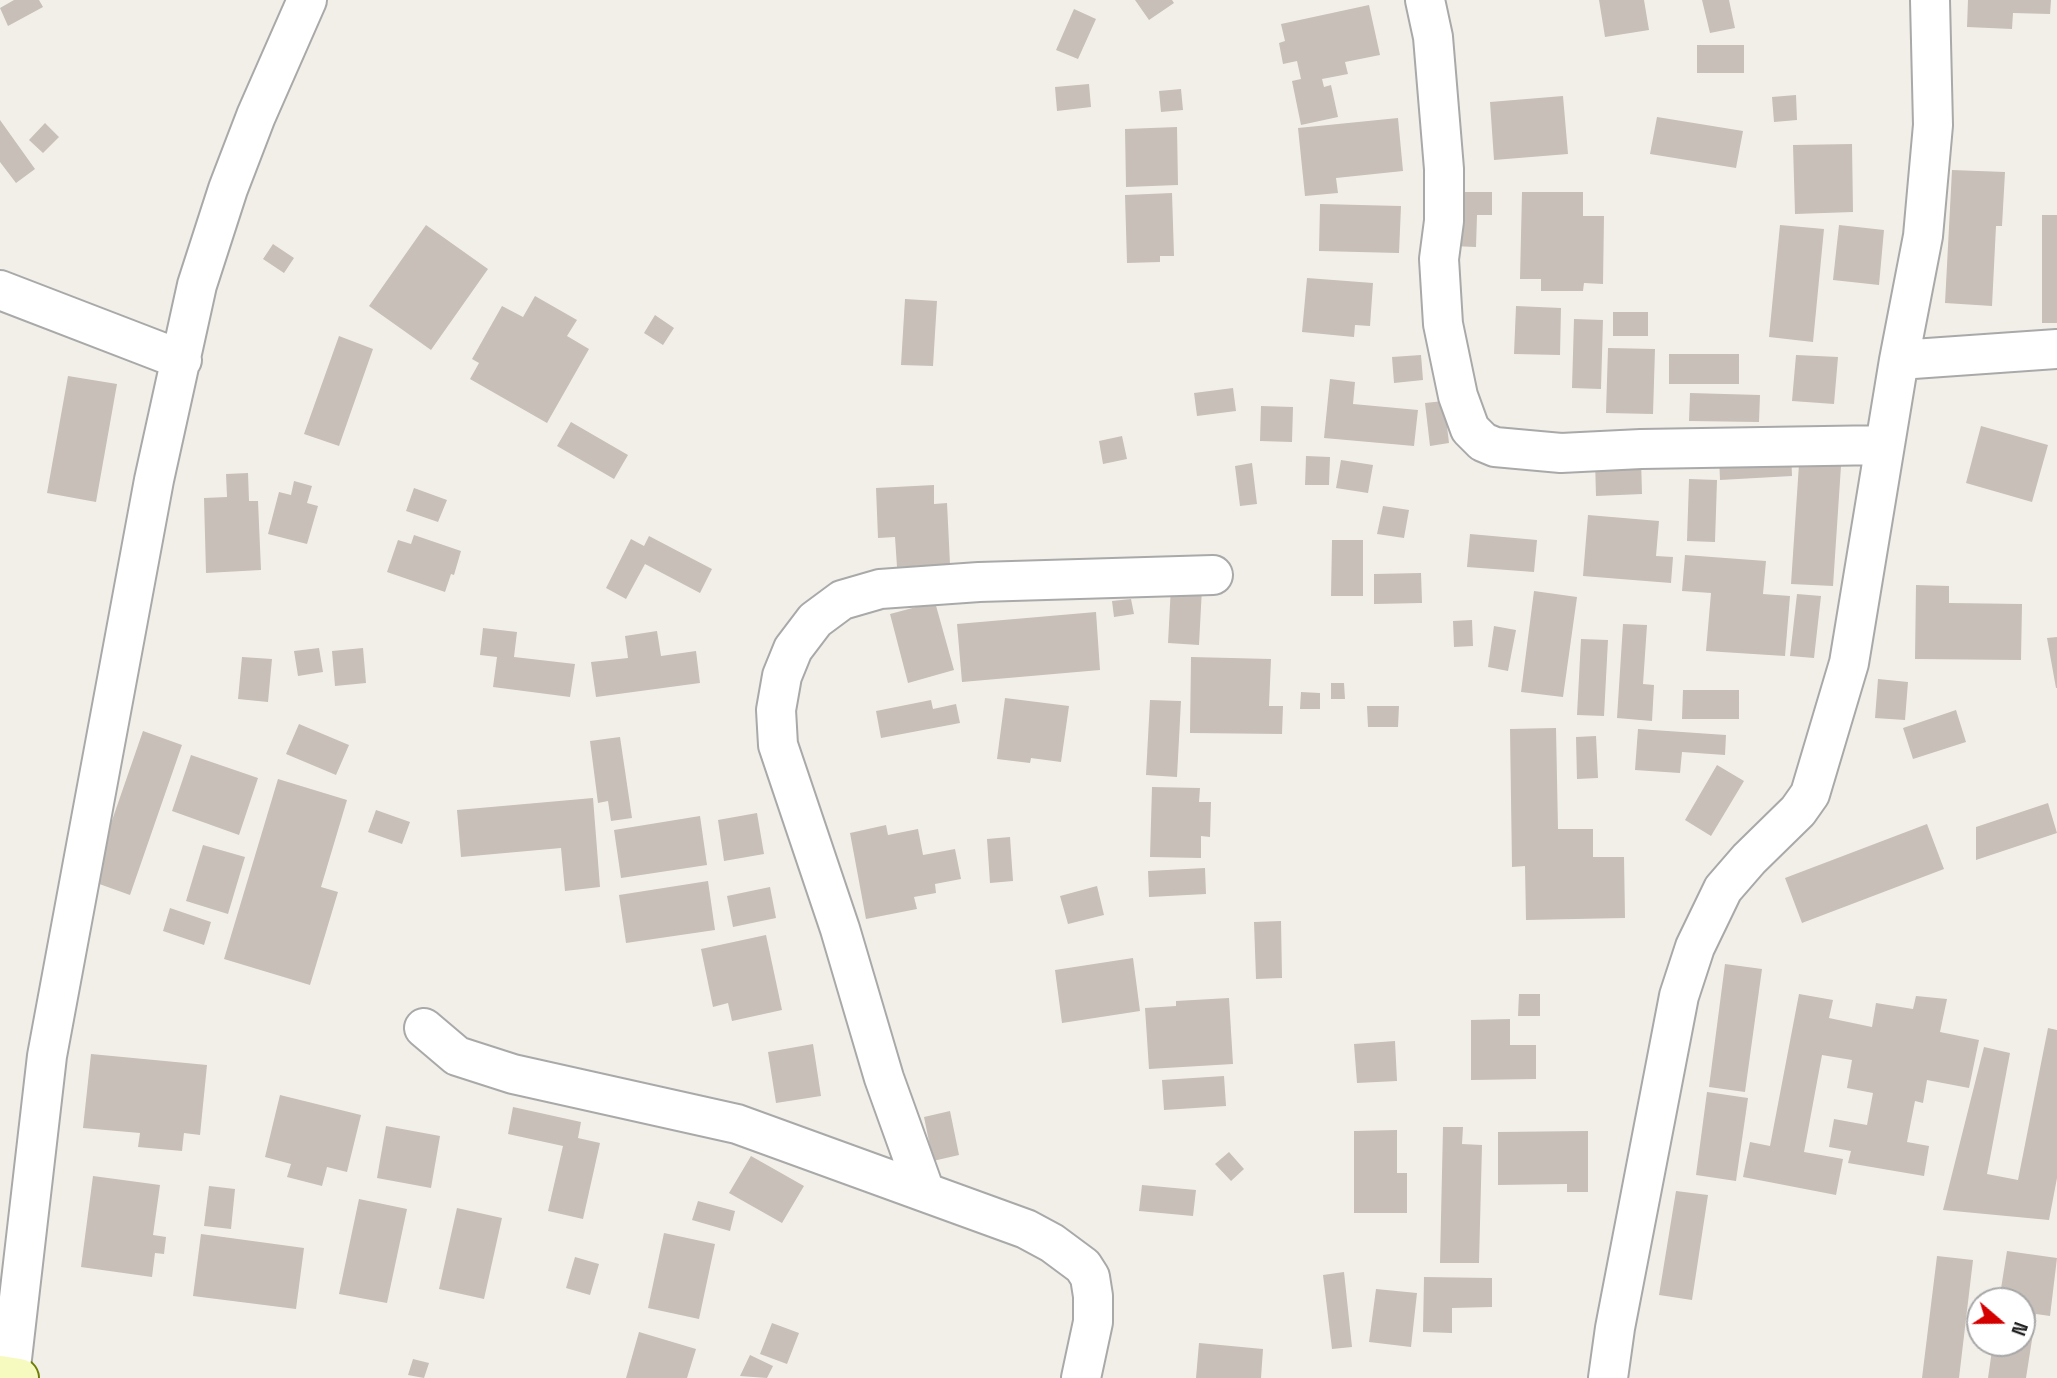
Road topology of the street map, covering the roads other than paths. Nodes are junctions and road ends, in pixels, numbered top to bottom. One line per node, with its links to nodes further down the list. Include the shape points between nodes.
1 (1425, 0): 8 (street, via 1433,37 1444,169 1439,259 1443,324 1458,396 1470,429 1483,442 1561,453)
2 (1930, 0): 7 (street, via 1933,125 1923,236)
3 (299, 3): 6 (street, via 228,189 197,285)
4 (0, 290): 6 (street)
5 (2057, 349): 7 (street)
6 (181, 360): 12 (street, via 154,480 47,1056)
7 (1899, 360): 8 (street)
8 (1885, 445): 14 (street, via 1849,663 1810,794 1723,889 1695,947 1679,996)
9 (1213, 575): 11 (street, via 880,589 842,600 815,620 793,649 776,710 778,745)
10 (424, 1028): 11 (street, via 457,1056 513,1074 737,1124)
11 (925, 1192): 13 (street, via 1026,1229 1083,1266 1090,1277 1093,1322)
12 (10, 1376)
13 (1081, 1378)
14 (1608, 1378)

